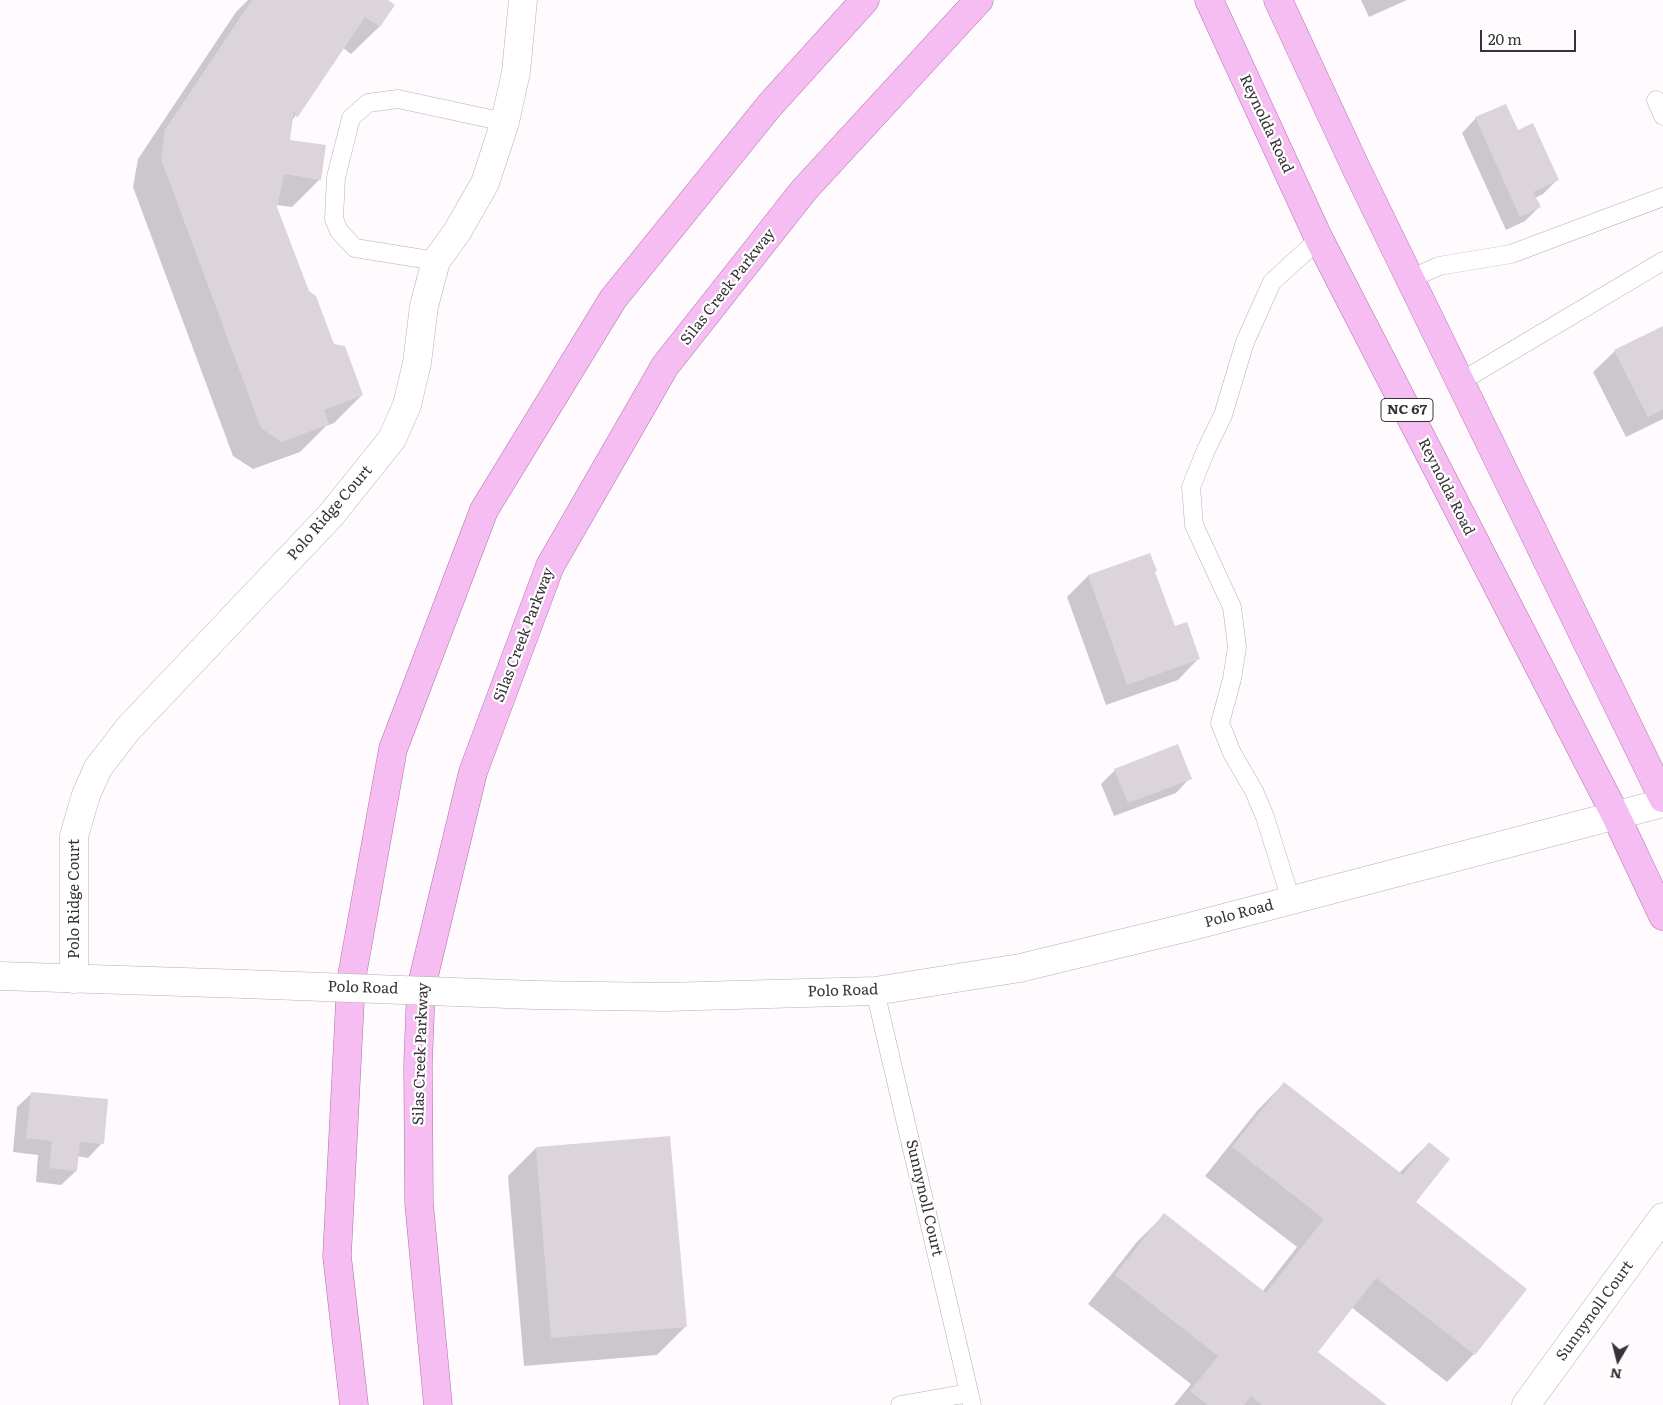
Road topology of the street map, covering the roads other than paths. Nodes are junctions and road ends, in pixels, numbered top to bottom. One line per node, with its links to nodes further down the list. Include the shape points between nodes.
1 (523, 0): 8 (main road, Polo Ridge Court, via 516,72)
2 (865, 0): 25 (main road, via 770,105 613,299 484,510 393,749 351,981 337,1256)
3 (979, 0): 26 (main road, Silas Creek Parkway, via 804,190 665,366 550,566 473,772 421,988 419,1203)
4 (1209, 0): 10 (main road, Reynolda Road / NC 67)
5 (1278, 0): 13 (main road)
6 (1656, 100): 7 (lane)
7 (1663, 116)
8 (505, 122): 11 (main road, Polo Ridge Court, via 485,183); 11 (lane, via 398,99 368,102 351,118 336,178 334,219 338,232 355,248)
9 (1663, 197): 13 (lane, via 1511,254 1439,266)
10 (1319, 239): 17 (main road, Reynolda Road / NC 67); 18 (lane, via 1272,282 1245,342 1223,415 1192,487 1194,524 1232,607 1237,647 1220,723 1265,818)
11 (436, 261): 21 (main road, Polo Ridge Court, via 424,306 417,363 407,405 392,439 331,515 128,729 98,768 86,794 74,836)
12 (1663, 261): 14 (lane)
13 (1410, 279): 14 (main road)
14 (1460, 382): 15 (main road)
15 (1663, 798)
16 (1663, 803): 17 (main road, Polo Road)
17 (1615, 814): 18 (main road, Polo Road); 19 (main road, Reynolda Road / NC 67)
18 (1291, 900): 22 (main road, Polo Road, via 1038,964)
19 (1663, 916)
20 (0, 976): 21 (main road, Polo Road)
21 (74, 979): 22 (main road, Polo Road, bridge, via 665,997)
22 (876, 991): 24 (lane, Sunnynoll Court)
23 (1663, 1217): 28 (main road, Sunnynoll Court)
24 (971, 1399): 27 (lane)
25 (354, 1405)
26 (438, 1405)
27 (900, 1405)
28 (1526, 1405)

